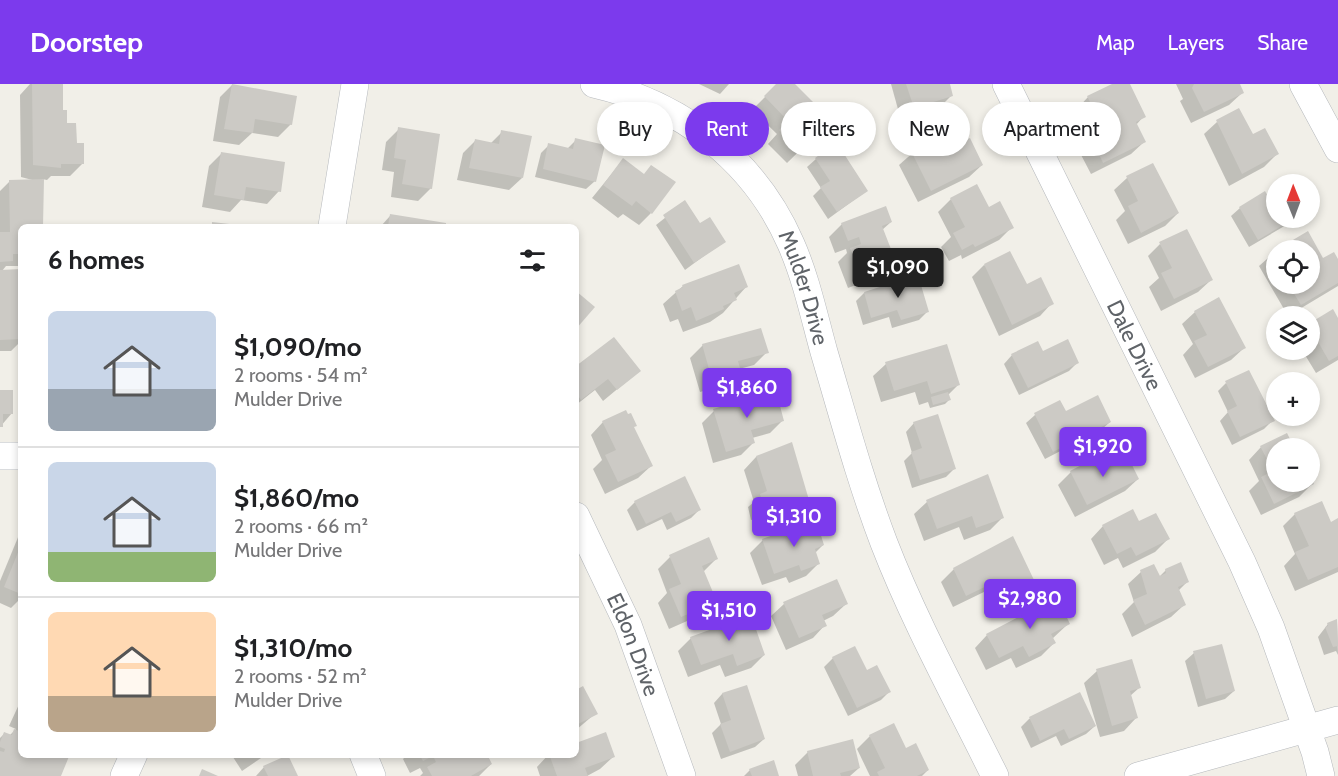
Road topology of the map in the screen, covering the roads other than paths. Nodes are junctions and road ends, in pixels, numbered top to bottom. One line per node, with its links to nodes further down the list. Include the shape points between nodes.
1 (354, 84): 6 (street)
2 (594, 84): 17 (street, Mulder Drive, via 647,101 695,127 726,151 774,211 800,271 884,543)
3 (1006, 84): 11 (street, Dale Drive, via 1242,562 1271,628)
4 (1303, 84): 5 (street)
5 (1338, 149)
6 (332, 224)
7 (0, 456): 8 (street)
8 (18, 456)
9 (579, 522): 16 (street, Eldon Drive, via 628,625)
10 (1338, 720): 11 (street)
11 (1306, 729): 18 (street); 19 (street, Dale Drive)
12 (132, 758): 14 (street)
13 (365, 758): 15 (street)
14 (124, 776)
15 (372, 776)
16 (682, 776)
17 (995, 776)
18 (1138, 776)
19 (1321, 776)

